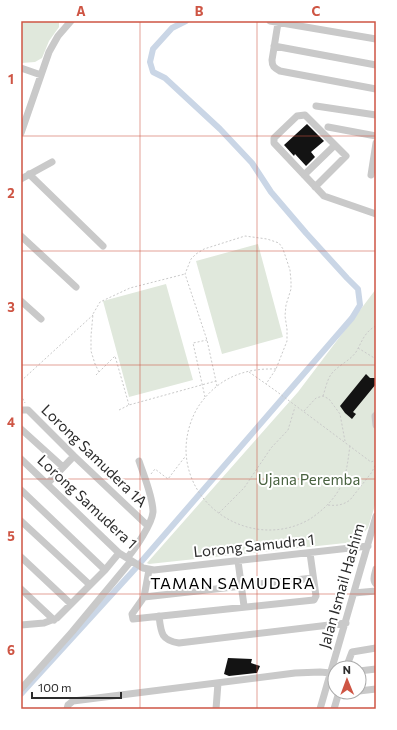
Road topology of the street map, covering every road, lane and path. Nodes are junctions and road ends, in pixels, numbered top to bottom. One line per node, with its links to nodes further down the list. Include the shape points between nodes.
1 (270, 21): 3 (street)
2 (69, 22): 8 (street, via 53,43)
3 (278, 23): 4 (street); 5 (street)
4 (376, 39)
5 (274, 46): 6 (street); 9 (street, via 272,65 275,69)
6 (376, 65)
7 (21, 68): 8 (street)
8 (41, 75): 13 (street)
9 (376, 89)
10 (316, 106): 11 (street)
11 (376, 116)
12 (328, 127): 14 (street)
13 (21, 133)
14 (376, 136)
15 (376, 143): 20 (street)
16 (334, 145): 19 (street); 19 (street, via 305,115 297,116 274,138 274,143); 22 (street, via 346,156)
17 (52, 162): 18 (street)
18 (29, 174): 21 (street); 25 (street)
19 (304, 175): 22 (street)
20 (371, 175)
21 (21, 179)
22 (315, 186): 23 (street, via 329,199)
23 (376, 214)
24 (21, 236): 27 (street)
25 (103, 246)
26 (185, 274): 29 (path, via 130,288 100,302); 32 (path); 35 (path, via 191,259 204,249 244,236 279,243 292,281 286,311 287,341)
27 (76, 288)
28 (21, 300): 30 (street)
29 (93, 314): 37 (path, via 91,352); 39 (path)
30 (41, 319)
31 (376, 326): 33 (path, via 370,329)
32 (207, 340): 40 (path); 42 (path, via 193,343)
33 (358, 348): 34 (path); 45 (path, via 348,361 330,376)
34 (376, 359)
35 (276, 369): 36 (path); 41 (path)
36 (248, 371): 41 (path); 43 (path)
37 (99, 372): 38 (path); 47 (path, via 115,356)
38 (96, 375)
39 (21, 381)
40 (216, 381): 42 (path); 43 (path)
41 (266, 384): 48 (path)
42 (202, 385): 46 (path); 47 (path)
43 (217, 386): 46 (path)
44 (21, 395): 49 (path, via 26,404)
45 (323, 396): 51 (path, via 316,398); 55 (path, via 329,399 340,414)
46 (205, 397): 58 (path, via 192,419)
47 (129, 405): 50 (path)
48 (296, 406): 51 (path); 68 (path, via 288,430 270,448 244,488)
49 (22, 409): 57 (street, Lorong Samudera 1A, via 28,410)
50 (118, 410)
51 (304, 411): 55 (path)
52 (376, 415): 53 (street)
53 (376, 425)
54 (21, 429): 63 (street)
55 (345, 442): 56 (path)
56 (350, 445): 60 (path, via 371,462); 67 (path, via 348,467 340,487)
57 (74, 456): 63 (street); 71 (street, Lorong Samudera 1A)
58 (186, 457): 64 (path, via 168,479 155,469); 68 (path, via 197,489 208,504)
59 (21, 459): 65 (street, Lorong Samudera 1)
60 (376, 460)
61 (139, 461): 64 (street)
62 (376, 463): 67 (path, via 350,500 337,506)
63 (63, 467): 65 (street)
64 (146, 481): 71 (street, via 153,512)
65 (47, 484): 73 (street, Lorong Samudera 1)
66 (21, 490): 80 (street)
67 (327, 505): 68 (path, via 303,522 275,530 245,527)
68 (219, 513)
69 (376, 516): 72 (street, Jalan Ismail Hashim)
70 (21, 521): 83 (street)
71 (148, 526): 76 (street, via 134,549)
72 (368, 546): 74 (street, Lorong Samudra 1); 87 (street, Jalan Ismail Hashim)
73 (119, 553): 76 (street, Lorong Samudera 1); 80 (street)
74 (310, 553): 77 (street, Lorong Samudra 1); 81 (street)
75 (21, 557): 89 (street)
76 (131, 561): 78 (street, Lorong Samudera 1); 101 (street)
77 (238, 561): 78 (street, Lorong Samudra 1); 84 (street)
78 (146, 569): 88 (street)
79 (376, 569): 82 (street)
80 (105, 570): 83 (street)
81 (313, 578): 84 (street); 90 (street, via 316,596 314,600)
82 (376, 584)
83 (90, 586): 89 (street)
84 (241, 586): 88 (street); 90 (street)
85 (21, 588): 92 (street)
86 (376, 591): 87 (street)
87 (354, 593): 93 (street, Jalan Ismail Hashim)
88 (144, 597): 91 (street, via 132,618)
89 (71, 604): 92 (street)
90 (244, 606): 91 (street)
91 (159, 616): 93 (street, via 161,633 164,637 179,643)
92 (54, 620): 94 (street)
93 (346, 623): 96 (street, Jalan Ismail Hashim)
94 (21, 625)
95 (376, 648): 97 (street, via 352,652)
96 (335, 660)
97 (349, 660)
98 (327, 673): 99 (street, via 295,673)
99 (218, 683): 102 (street, via 73,702); 103 (street)
100 (327, 686): 104 (street, Jalan Ismail Hashim)
101 (21, 689)
102 (67, 709)
103 (216, 709)
104 (320, 709)

